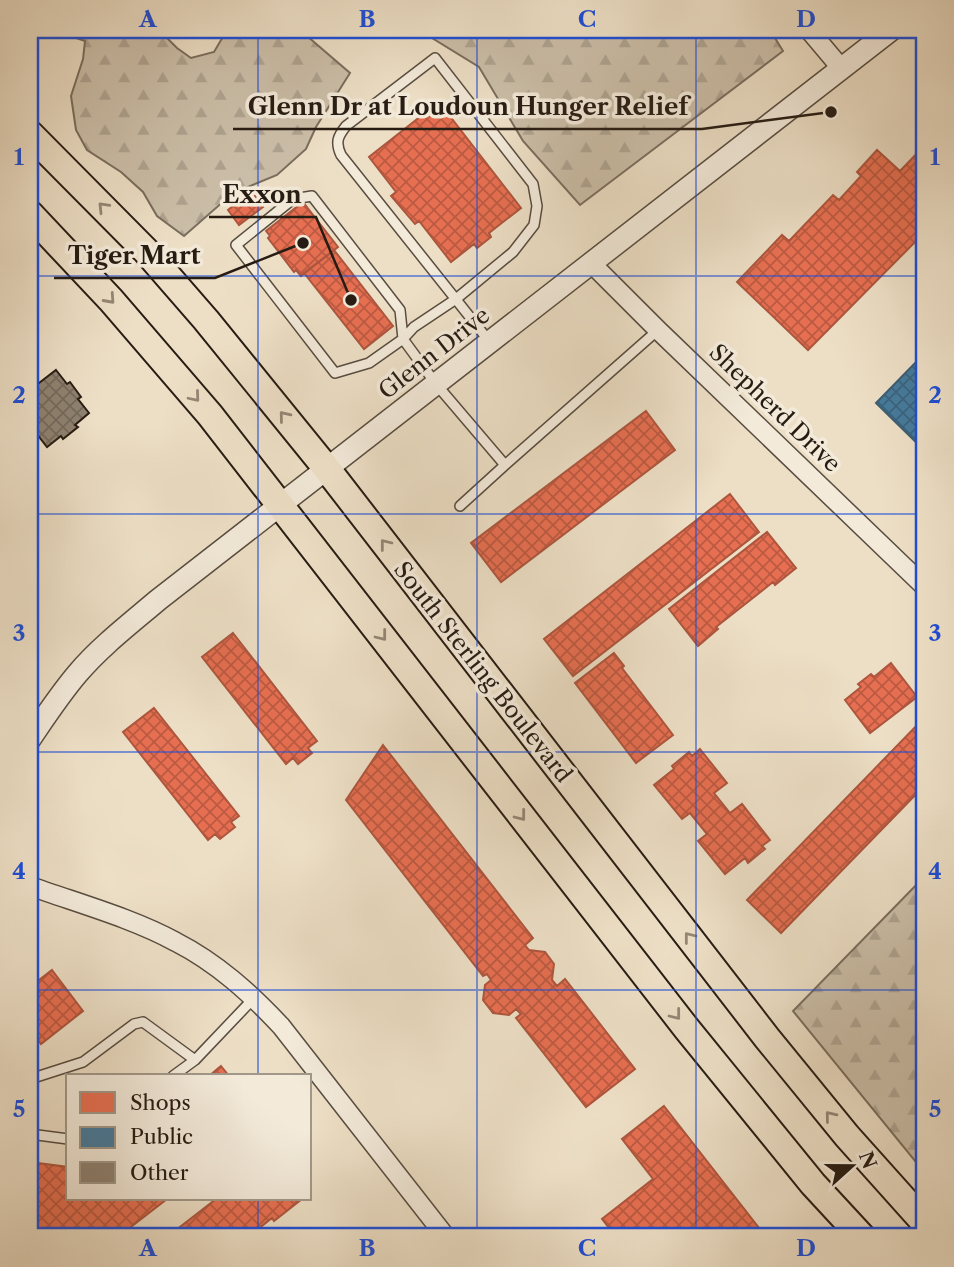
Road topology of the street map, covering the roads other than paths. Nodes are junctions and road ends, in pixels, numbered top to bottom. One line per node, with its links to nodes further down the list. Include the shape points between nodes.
1 (810, 30): 3 (street)
2 (891, 30): 3 (street, Glenn Drive)
3 (841, 68): 6 (street, Glenn Drive)
4 (30, 134): 13 (main road, South Sterling Boulevard, one-way to 4, via 146,251)
5 (30, 214): 14 (main road, one-way to 14, via 161,356)
6 (592, 264): 8 (street, Shepherd Drive); 10 (street, Glenn Drive)
7 (456, 299): 7 (lane, via 341,155 337,144 346,125 435,58 533,184 537,206 534,225 513,252); 9 (lane, via 414,327); 10 (lane)
8 (658, 330): 12 (lane); 16 (street, Shepherd Drive)
9 (403, 340): 9 (lane, via 400,310 312,196 293,199 236,245 335,373 369,363); 11 (lane)
10 (490, 342): 11 (street, Glenn Drive)
11 (436, 384): 12 (lane); 13 (street, Glenn Drive)
12 (505, 465): 15 (lane)
13 (327, 469): 14 (street, Glenn Drive); 25 (main road, South Sterling Boulevard, one-way to 13, via 767,1038)
14 (280, 505): 17 (street, Glenn Drive, via 110,641 79,672); 27 (main road, one-way to 27, via 687,1029 804,1174)
15 (460, 506)
16 (924, 586)
17 (30, 739)
18 (30, 886): 19 (street, via 176,941 221,969)
19 (254, 998): 20 (lane); 26 (street, via 281,1026)
20 (195, 1060): 21 (lane); 22 (lane, via 144,1022 134,1024 83,1062)
21 (176, 1074)
22 (30, 1079)
23 (30, 1134): 24 (lane)
24 (66, 1139)
25 (924, 1222)
26 (446, 1237)
27 (862, 1237)

